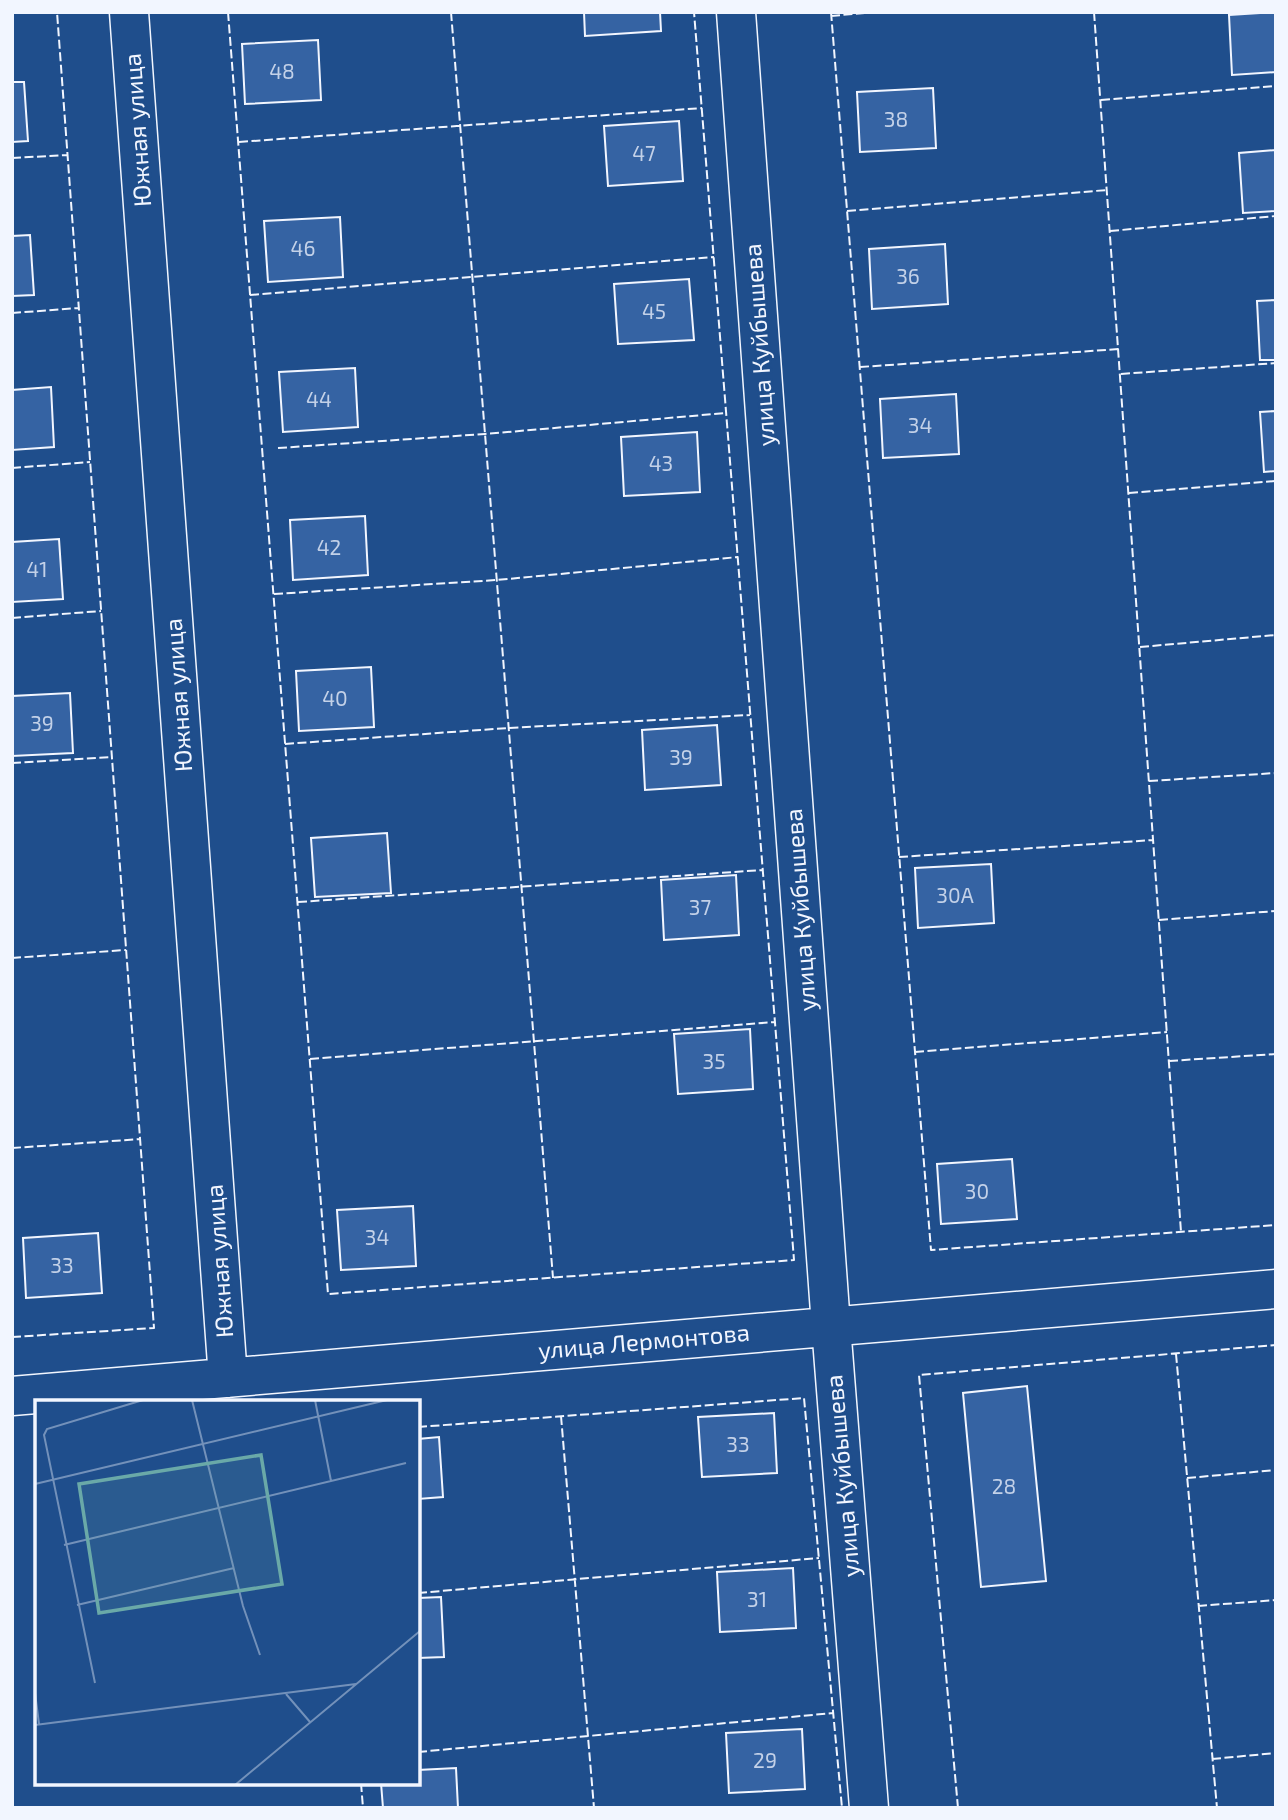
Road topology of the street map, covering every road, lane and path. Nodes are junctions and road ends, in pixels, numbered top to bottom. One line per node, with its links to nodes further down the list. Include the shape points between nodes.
1 (129, 12): 5 (street, Южная улица)
2 (736, 12): 4 (street, улица Куйбышева)
3 (1276, 1289): 4 (street, улица Лермонтова)
4 (831, 1326): 5 (street, улица Лермонтова); 7 (street, улица Куйбышева)
5 (228, 1378): 6 (street, улица Лермонтова)
6 (12, 1396)
7 (869, 1808)

